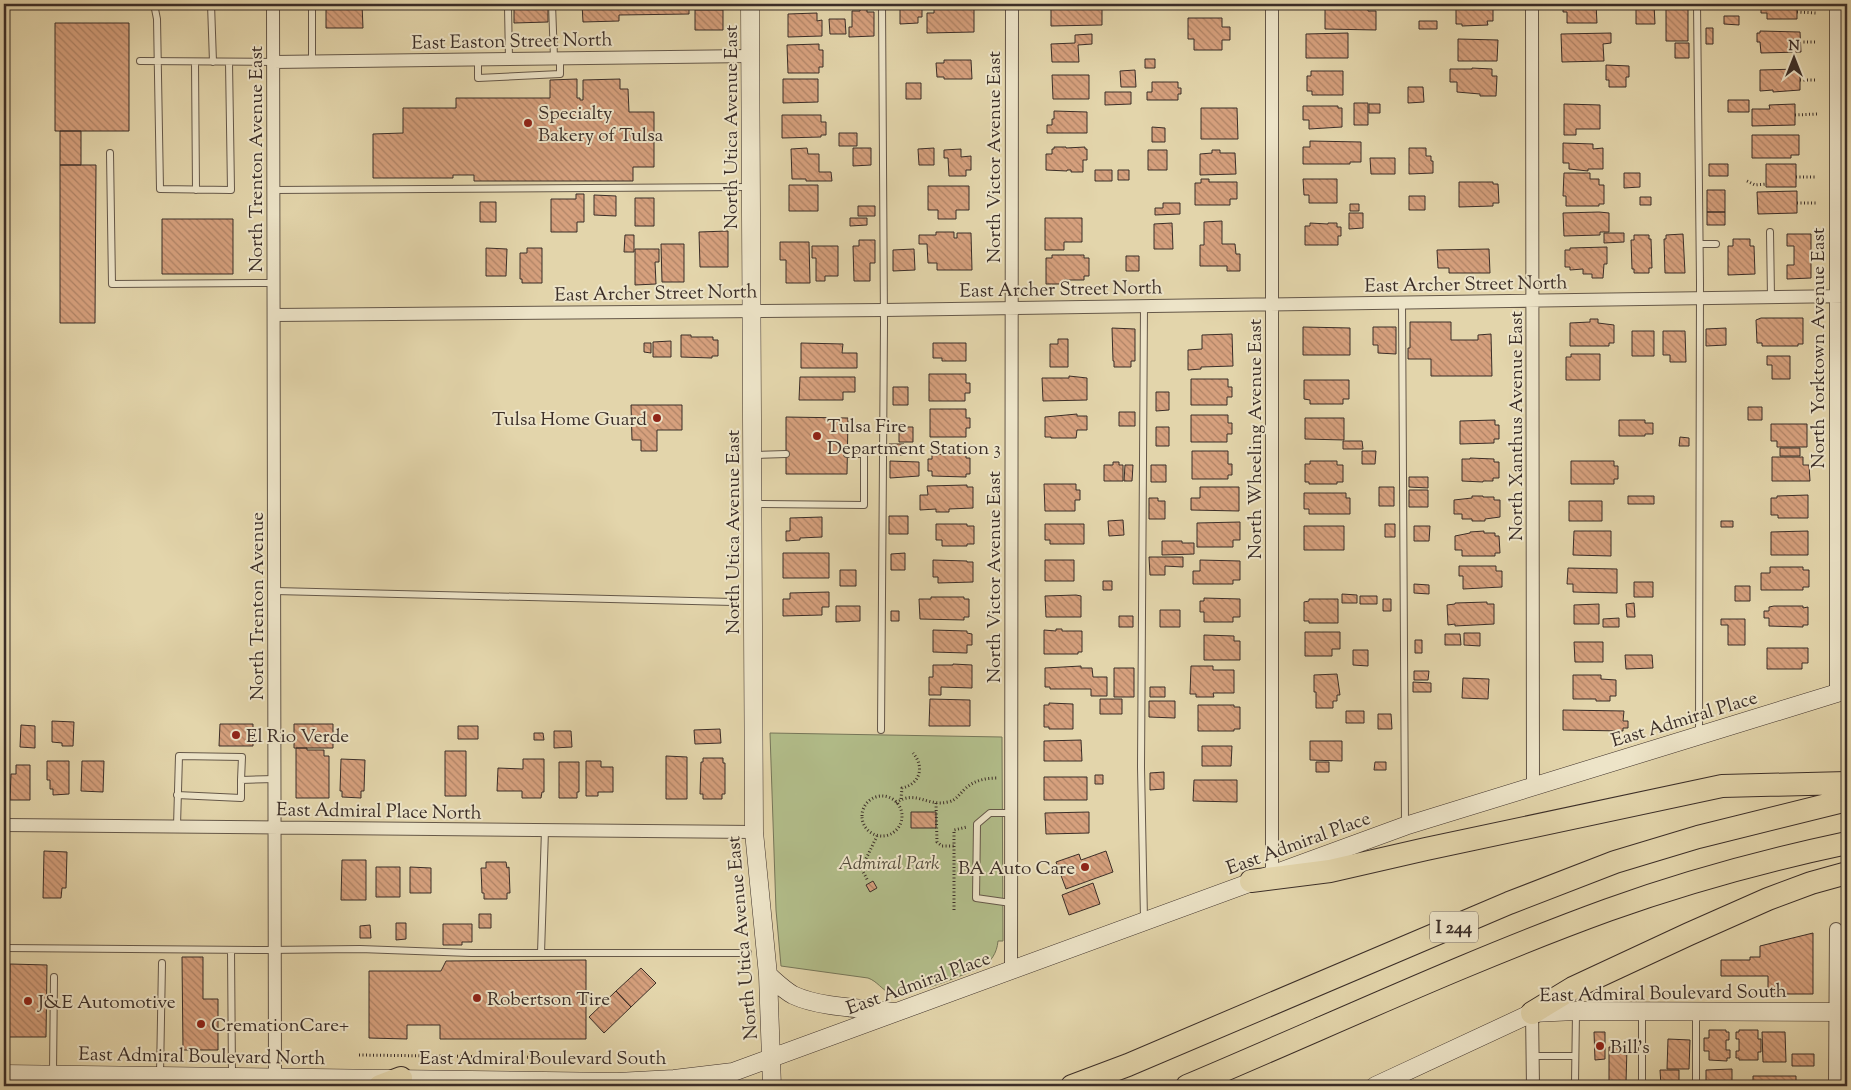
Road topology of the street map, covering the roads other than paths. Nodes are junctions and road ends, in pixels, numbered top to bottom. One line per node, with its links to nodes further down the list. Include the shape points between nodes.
1 (154, 4): 19 (lane)
2 (211, 4): 21 (lane)
3 (273, 4): 23 (street, North Trenton Avenue East)
4 (312, 4): 24 (lane)
5 (552, 4): 15 (lane)
6 (750, 4): 14 (main road, North Utica Avenue East)
7 (882, 4): 42 (lane)
8 (1012, 4): 40 (street, North Victor Avenue East)
9 (1272, 4): 38 (street, North Wheeling Avenue East)
10 (1532, 4): 36 (street, North Xanthus Avenue East)
11 (1698, 4): 30 (lane)
12 (1836, 4): 33 (street, North Yorktown Avenue East)
13 (508, 7): 16 (lane)
14 (751, 56): 15 (street, East Easton Street North); 26 (main road, North Utica Avenue East)
15 (557, 58): 16 (street, East Easton Street North); 17 (lane, via 560,74 478,78)
16 (509, 59): 17 (street, East Easton Street North)
17 (478, 60): 24 (street, East Easton Street North)
18 (140, 61): 19 (lane)
19 (158, 62): 20 (lane); 27 (lane, via 160,189)
20 (196, 62): 21 (lane); 27 (lane)
21 (212, 62): 22 (lane)
22 (229, 62): 23 (lane); 27 (lane, via 231,190)
23 (273, 62): 24 (street, East Easton Street North); 28 (street, North Trenton Avenue East)
24 (312, 62)
25 (110, 153): 32 (lane, via 112,284)
26 (752, 187): 28 (lane); 41 (main road, North Utica Avenue East)
27 (196, 190)
28 (274, 190): 32 (street, North Trenton Avenue East)
29 (1770, 232): 34 (lane)
30 (1700, 244): 31 (lane); 35 (lane)
31 (1716, 244)
32 (274, 284): 43 (street, North Trenton Avenue East)
33 (1842, 296): 34 (street, East Archer Street North); 50 (street, North Yorktown Avenue East)
34 (1771, 297): 35 (street, East Archer Street North)
35 (1700, 298): 36 (street, East Archer Street North); 52 (lane)
36 (1533, 301): 37 (street, East Archer Street North); 56 (street, North Xanthus Avenue East)
37 (1402, 303): 38 (street, East Archer Street North); 62 (lane)
38 (1273, 304): 39 (street, East Archer Street North); 68 (street, North Wheeling Avenue East)
39 (1144, 306): 40 (street, East Archer Street North); 70 (lane, via 1141,768)
40 (1012, 308): 42 (street, East Archer Street North); 59 (street, North Victor Avenue East)
41 (752, 310): 42 (street, East Archer Street North); 43 (street, East Archer Street North); 46 (main road, North Utica Avenue East)
42 (884, 310): 51 (lane)
43 (274, 314): 48 (street, North Trenton Avenue)
44 (786, 454): 46 (lane)
45 (847, 454): 47 (lane, via 864,454 864,505)
46 (753, 455): 47 (main road, North Utica Avenue East)
47 (753, 504): 65 (main road, North Utica Avenue East)
48 (274, 591): 49 (lane); 53 (street, North Trenton Avenue)
49 (733, 602)
50 (1842, 691): 52 (main road, East Admiral Place)
51 (882, 730)
52 (1699, 735): 56 (main road, East Admiral Place)
53 (275, 779): 54 (lane); 63 (street, North Trenton Avenue)
54 (241, 780): 57 (lane, via 241,798); 57 (lane, via 242,757 179,756)
55 (1847, 783): 68 (highway, via 1722,786 1330,871)
56 (1533, 788): 62 (main road, East Admiral Place)
57 (177, 795): 61 (lane)
58 (1847, 800): 101 (highway, I 244, via 1698,837 1615,862 1509,903)
59 (1011, 814): 69 (street, North Victor Avenue East); 69 (lane, via 990,813 977,824 976,898)
60 (4, 825): 61 (street, East Admiral Place North)
61 (176, 826): 63 (street, East Admiral Place North)
62 (1405, 826): 68 (main road, East Admiral Place)
63 (275, 828): 64 (street, East Admiral Place North); 73 (street, North Trenton Avenue)
64 (545, 830): 65 (street, East Admiral Place North); 75 (lane)
65 (754, 832): 79 (main road, North Utica Avenue East)
66 (1847, 842): 102 (highway, I 244, via 1703,880 1609,910 1487,958)
67 (1847, 873): 86 (highway, via 1750,907 1573,988)
68 (1261, 877): 70 (main road, East Admiral Place)
69 (1011, 903): 78 (street, North Victor Avenue East)
70 (1144, 921): 78 (main road, East Admiral Place)
71 (1836, 929): 85 (street)
72 (4, 948): 74 (lane)
73 (275, 949): 74 (lane); 75 (lane); 94 (street, North Trenton Avenue)
74 (231, 950): 93 (lane)
75 (542, 952): 76 (lane)
76 (748, 953)
77 (162, 963): 92 (lane)
78 (1011, 970): 84 (main road, East Admiral Place)
79 (768, 975): 84 (main road, via 793,995 829,1004); 89 (main road, North Utica Avenue East)
80 (54, 977): 91 (lane)
81 (1576, 1011): 82 (main road, East Admiral Boulevard South); 86 (main road, East Admiral Boulevard South); 88 (lane)
82 (1642, 1011): 83 (main road, East Admiral Boulevard South); 105 (lane)
83 (1696, 1011): 85 (main road, East Admiral Boulevard South); 106 (lane)
84 (897, 1012): 89 (main road, East Admiral Place)
85 (1841, 1012): 107 (street)
86 (1532, 1013): 87 (street); 97 (main road, East Admiral Boulevard South)
87 (1533, 1056): 88 (lane); 104 (street)
88 (1575, 1056): 98 (lane)
89 (772, 1059): 96 (main road, East Admiral Boulevard South); 100 (main road, North Utica Avenue East)
90 (4, 1074): 91 (main road, East Admiral Boulevard North)
91 (54, 1074): 92 (main road, East Admiral Boulevard North)
92 (160, 1075): 93 (main road, East Admiral Boulevard North)
93 (232, 1076): 94 (main road, East Admiral Boulevard North)
94 (275, 1077): 95 (main road, East Admiral Boulevard North)
95 (400, 1078): 96 (main road, East Admiral Boulevard South, via 617,1082); 99 (highway)
96 (733, 1079)
97 (1403, 1080): 103 (main road, East Admiral Boulevard South)
98 (1575, 1084)
99 (380, 1086)
100 (772, 1086)
101 (1072, 1086)
102 (1187, 1086)
103 (1375, 1086)
104 (1533, 1086)
105 (1642, 1086)
106 (1696, 1086)
107 (1835, 1086)

